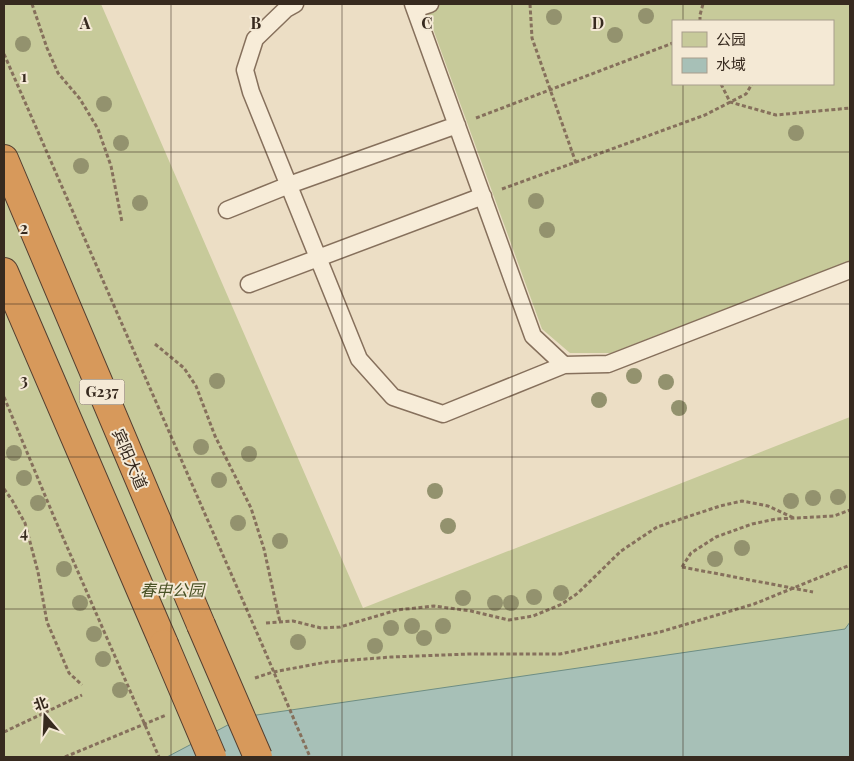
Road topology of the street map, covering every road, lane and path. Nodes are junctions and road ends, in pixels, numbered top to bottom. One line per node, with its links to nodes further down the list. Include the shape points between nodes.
1 (32, 4): 20 (path, via 58,73 98,128 111,166)
2 (295, 4): 17 (lane, via 255,38 245,70)
3 (530, 4): 11 (path, via 532,38)
4 (703, 4): 6 (path)
5 (419, 5): 14 (lane)
6 (700, 20)
7 (672, 43): 11 (path)
8 (4, 54): 44 (path)
9 (722, 85): 12 (path)
10 (751, 85): 12 (path, via 746,94)
11 (549, 90): 14 (path); 16 (path)
12 (730, 102): 13 (path, via 776,115); 16 (path, via 705,115)
13 (850, 108)
14 (457, 125): 17 (lane); 18 (lane)
15 (4, 159): 43 (highway, 宾阳大道 / G237, bridge)
16 (576, 162): 18 (path)
17 (289, 185): 19 (lane); 21 (lane)
18 (483, 196): 21 (lane); 26 (lane, via 533,336)
19 (227, 210)
20 (122, 222)
21 (318, 258): 24 (lane); 26 (lane, via 359,359 393,398 443,414)
22 (850, 270): 26 (lane, via 608,364)
23 (4, 272): 42 (highway, G237, bridge)
24 (249, 284)
25 (155, 344): 33 (path, via 184,368 196,386 215,436 252,508)
26 (564, 365)
27 (4, 397): 41 (path)
28 (4, 489): 36 (path, via 25,523 47,622 69,673)
29 (850, 510): 30 (path, via 834,516)
30 (794, 518): 32 (path, bridge, via 752,524 716,537 691,553 682,567); 33 (path, via 768,506 742,501 657,527 621,551 578,593 562,604 533,616 509,620 434,606 397,610 340,627 321,628 293,621)
31 (850, 565): 35 (path, via 754,604 660,632 560,654 470,654 327,662)
32 (813, 592)
33 (280, 622): 34 (path)
34 (266, 623)
35 (247, 680)
36 (82, 685)
37 (82, 695): 39 (path)
38 (173, 711): 40 (path)
39 (4, 732)
40 (65, 757)
41 (159, 757)
42 (212, 757)
43 (258, 757)
44 (310, 757)

